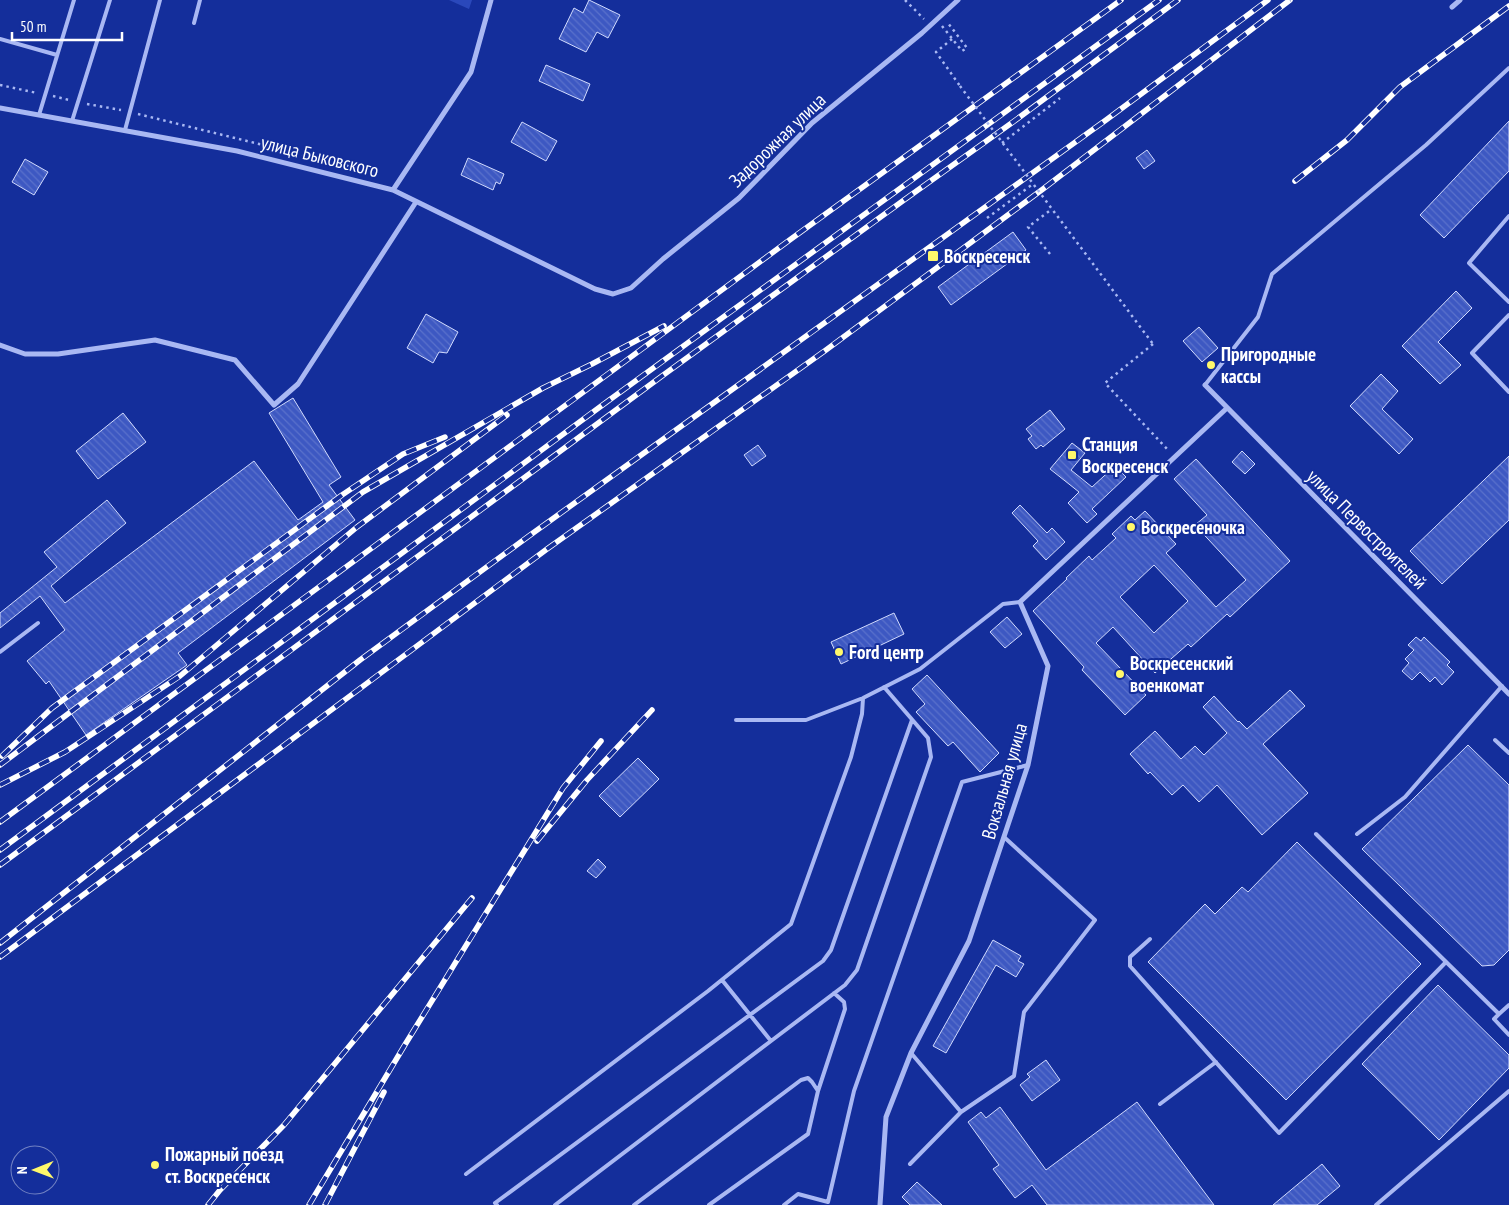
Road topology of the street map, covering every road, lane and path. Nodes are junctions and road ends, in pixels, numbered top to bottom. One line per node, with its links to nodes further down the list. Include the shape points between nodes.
1 (74, 0): 16 (lane)
2 (110, 0): 21 (lane)
3 (160, 0): 23 (lane)
4 (200, 0): 11 (lane)
5 (492, 0): 30 (street, via 471,72)
6 (905, 0): 13 (path)
7 (958, 0): 10 (street, Задорожная улица)
8 (1460, 0): 9 (street)
9 (1452, 6)
10 (942, 15): 13 (street, Задорожная улица); 15 (path, via 967,48 962,51)
11 (194, 23)
12 (940, 24): 15 (path)
13 (931, 25): 36 (street, Задорожная улица, via 812,123 739,198 631,288)
14 (0, 39): 16 (lane)
15 (952, 39): 27 (path, bridge, via 936,52)
16 (57, 55): 19 (lane)
17 (1509, 68): 40 (lane, via 1426,145 1272,274 1258,317)
18 (0, 85): 19 (path)
19 (45, 94): 21 (path); 24 (lane)
20 (1060, 98): 27 (path)
21 (78, 102): 23 (path); 25 (lane)
22 (0, 108): 24 (street, улица Быковского)
23 (129, 112): 26 (lane); 28 (path)
24 (39, 115): 25 (street, улица Быковского)
25 (72, 121): 26 (street, улица Быковского)
26 (125, 130): 30 (street, улица Быковского, via 237,151)
27 (1002, 143): 29 (path, bridge)
28 (378, 175)
29 (1033, 184): 32 (path, bridge); 34 (path)
30 (393, 190): 31 (street, улица Быковского)
31 (416, 202): 36 (street, улица Быковского, via 595,289); 39 (street, via 298,384 274,405 235,360 155,340 58,354 25,354)
32 (1052, 209): 35 (path, via 1028,227); 43 (path, bridge, via 1153,344 1105,383)
33 (1509, 216): 37 (lane, via 1469,263)
34 (987, 218)
35 (1050, 254)
36 (614, 294)
37 (1509, 302)
38 (1509, 315): 41 (lane, via 1472,353)
39 (0, 344)
40 (1205, 385): 42 (street, улица Первостроителей)
41 (1509, 392)
42 (1227, 408): 43 (street); 47 (street, улица Первостроителей)
43 (1175, 457): 44 (street)
44 (1020, 602): 48 (lane, via 1003,604 920,669); 55 (street, Вокзальная улица, via 1048,666)
45 (38, 623): 46 (lane)
46 (0, 652)
47 (1502, 686): 49 (street, улица Первостроителей); 57 (lane, via 1405,797)
48 (884, 687): 50 (lane); 52 (lane)
49 (1509, 694)
50 (863, 698): 51 (lane, via 806,720); 61 (lane, via 850,757 792,924)
51 (736, 720)
52 (912, 720): 62 (lane, via 928,738 931,756 857,970); 65 (lane, via 831,950 823,961)
53 (1495, 740): 54 (lane)
54 (1509, 753)
55 (1028, 765): 58 (street, Вокзальная улица); 76 (lane, via 962,782 854,1091)
56 (1316, 834): 60 (lane)
57 (1357, 834)
58 (1004, 837): 68 (street, Вокзальная улица, via 969,941); 73 (lane, via 1095,920 1024,1012 1014,1076)
59 (1150, 939): 69 (lane, via 1130,957 1130,966)
60 (1446, 962): 64 (lane); 69 (lane, via 1279,1133)
61 (722, 980): 65 (lane); 75 (lane)
62 (834, 993): 67 (lane); 70 (lane, via 844,1002 845,1009)
63 (1509, 1005): 64 (lane)
64 (1499, 1014): 66 (lane, via 1494,1019)
65 (751, 1016): 67 (lane); 77 (lane, via 495,1203)
66 (1509, 1035)
67 (771, 1041): 78 (lane)
68 (910, 1053): 73 (lane); 82 (street, Вокзальная улица, via 886,1117)
69 (1216, 1062): 72 (lane)
70 (818, 1091): 79 (lane, via 808,1078 801,1080); 80 (lane, via 808,1134)
71 (1509, 1091): 83 (lane)
72 (1160, 1104)
73 (960, 1112): 74 (lane)
74 (910, 1164)
75 (466, 1174)
76 (826, 1204): 81 (lane, via 798,1194)
77 (497, 1205)
78 (555, 1205)
79 (634, 1205)
80 (709, 1205)
81 (784, 1205)
82 (880, 1205)
83 (1376, 1205)

